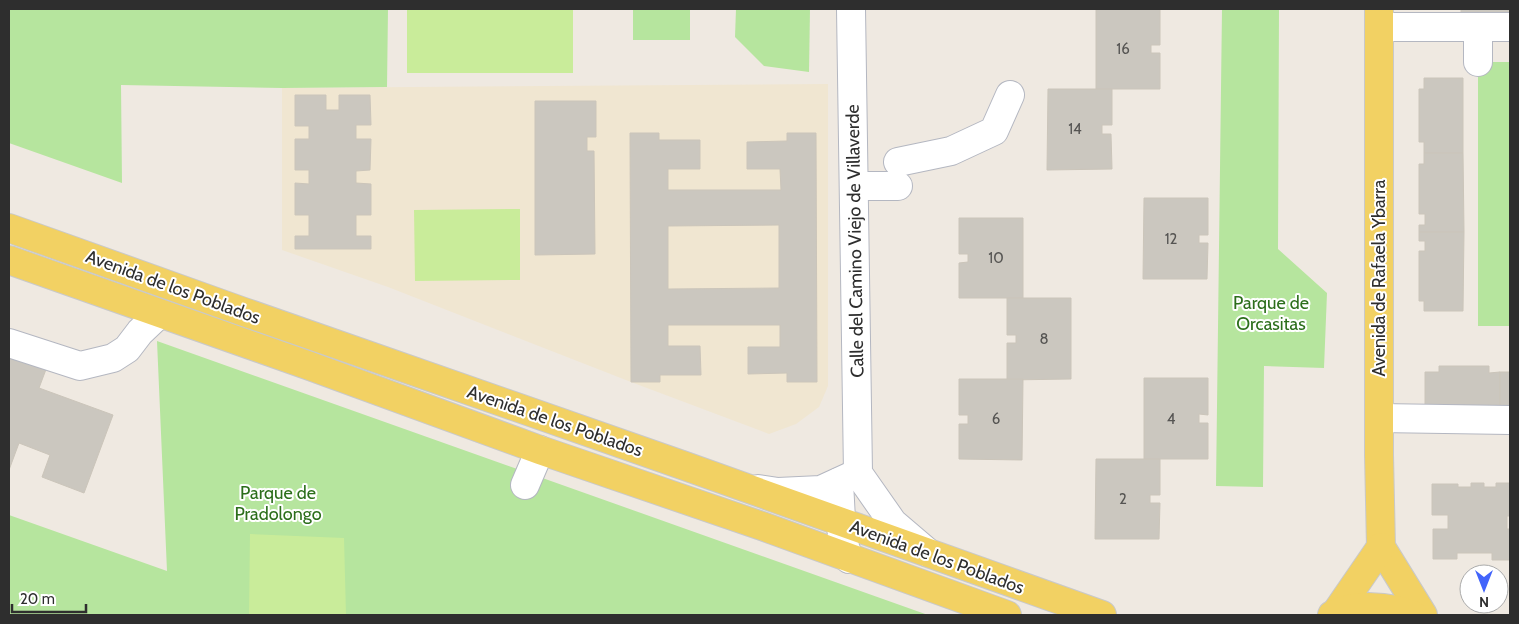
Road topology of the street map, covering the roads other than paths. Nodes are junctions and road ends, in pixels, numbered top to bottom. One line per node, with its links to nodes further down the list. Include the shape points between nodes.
1 (851, 9): 7 (street, Calle del Camino Viejo de Villaverde)
2 (1379, 18): 3 (street); 12 (main road, Avenida de Rafaela Ybarra)
3 (1478, 27): 4 (street); 5 (street)
4 (1510, 27)
5 (1478, 62)
6 (1010, 95): 7 (street, via 994,131 898,174)
7 (854, 186): 15 (street, Calle del Camino Viejo de Villaverde)
8 (9, 228): 17 (main road, Avenida de los Poblados)
9 (9, 260): 10 (main road, Avenida de los Poblados)
10 (159, 314): 11 (street, via 127,349 113,358 80,366); 14 (main road, Avenida de los Poblados)
11 (9, 343)
12 (1379, 418): 13 (street); 19 (main road, Avenida de Rafaela Ybarra)
13 (1510, 420)
14 (540, 450): 16 (street, Avenida de los Poblados); 21 (main road, Avenida de los Poblados)
15 (848, 478): 17 (street, via 821,490 778,492); 18 (street, Calle del Camino Viejo de Villaverde); 20 (street)
16 (525, 485)
17 (744, 488): 18 (main road, Avenida de los Poblados)
18 (841, 522): 20 (main road, Avenida de los Poblados); 21 (street, Calle del Camino Viejo de Villaverde)
19 (1381, 547): 22 (main road); 26 (main road)
20 (928, 553): 24 (main road, Avenida de los Poblados)
21 (849, 559): 23 (main road, Avenida de los Poblados)
22 (1334, 614): 25 (main road, via 1366,606 1397,609)
23 (1007, 615)
24 (1102, 615)
25 (1413, 615)
26 (1423, 615)

